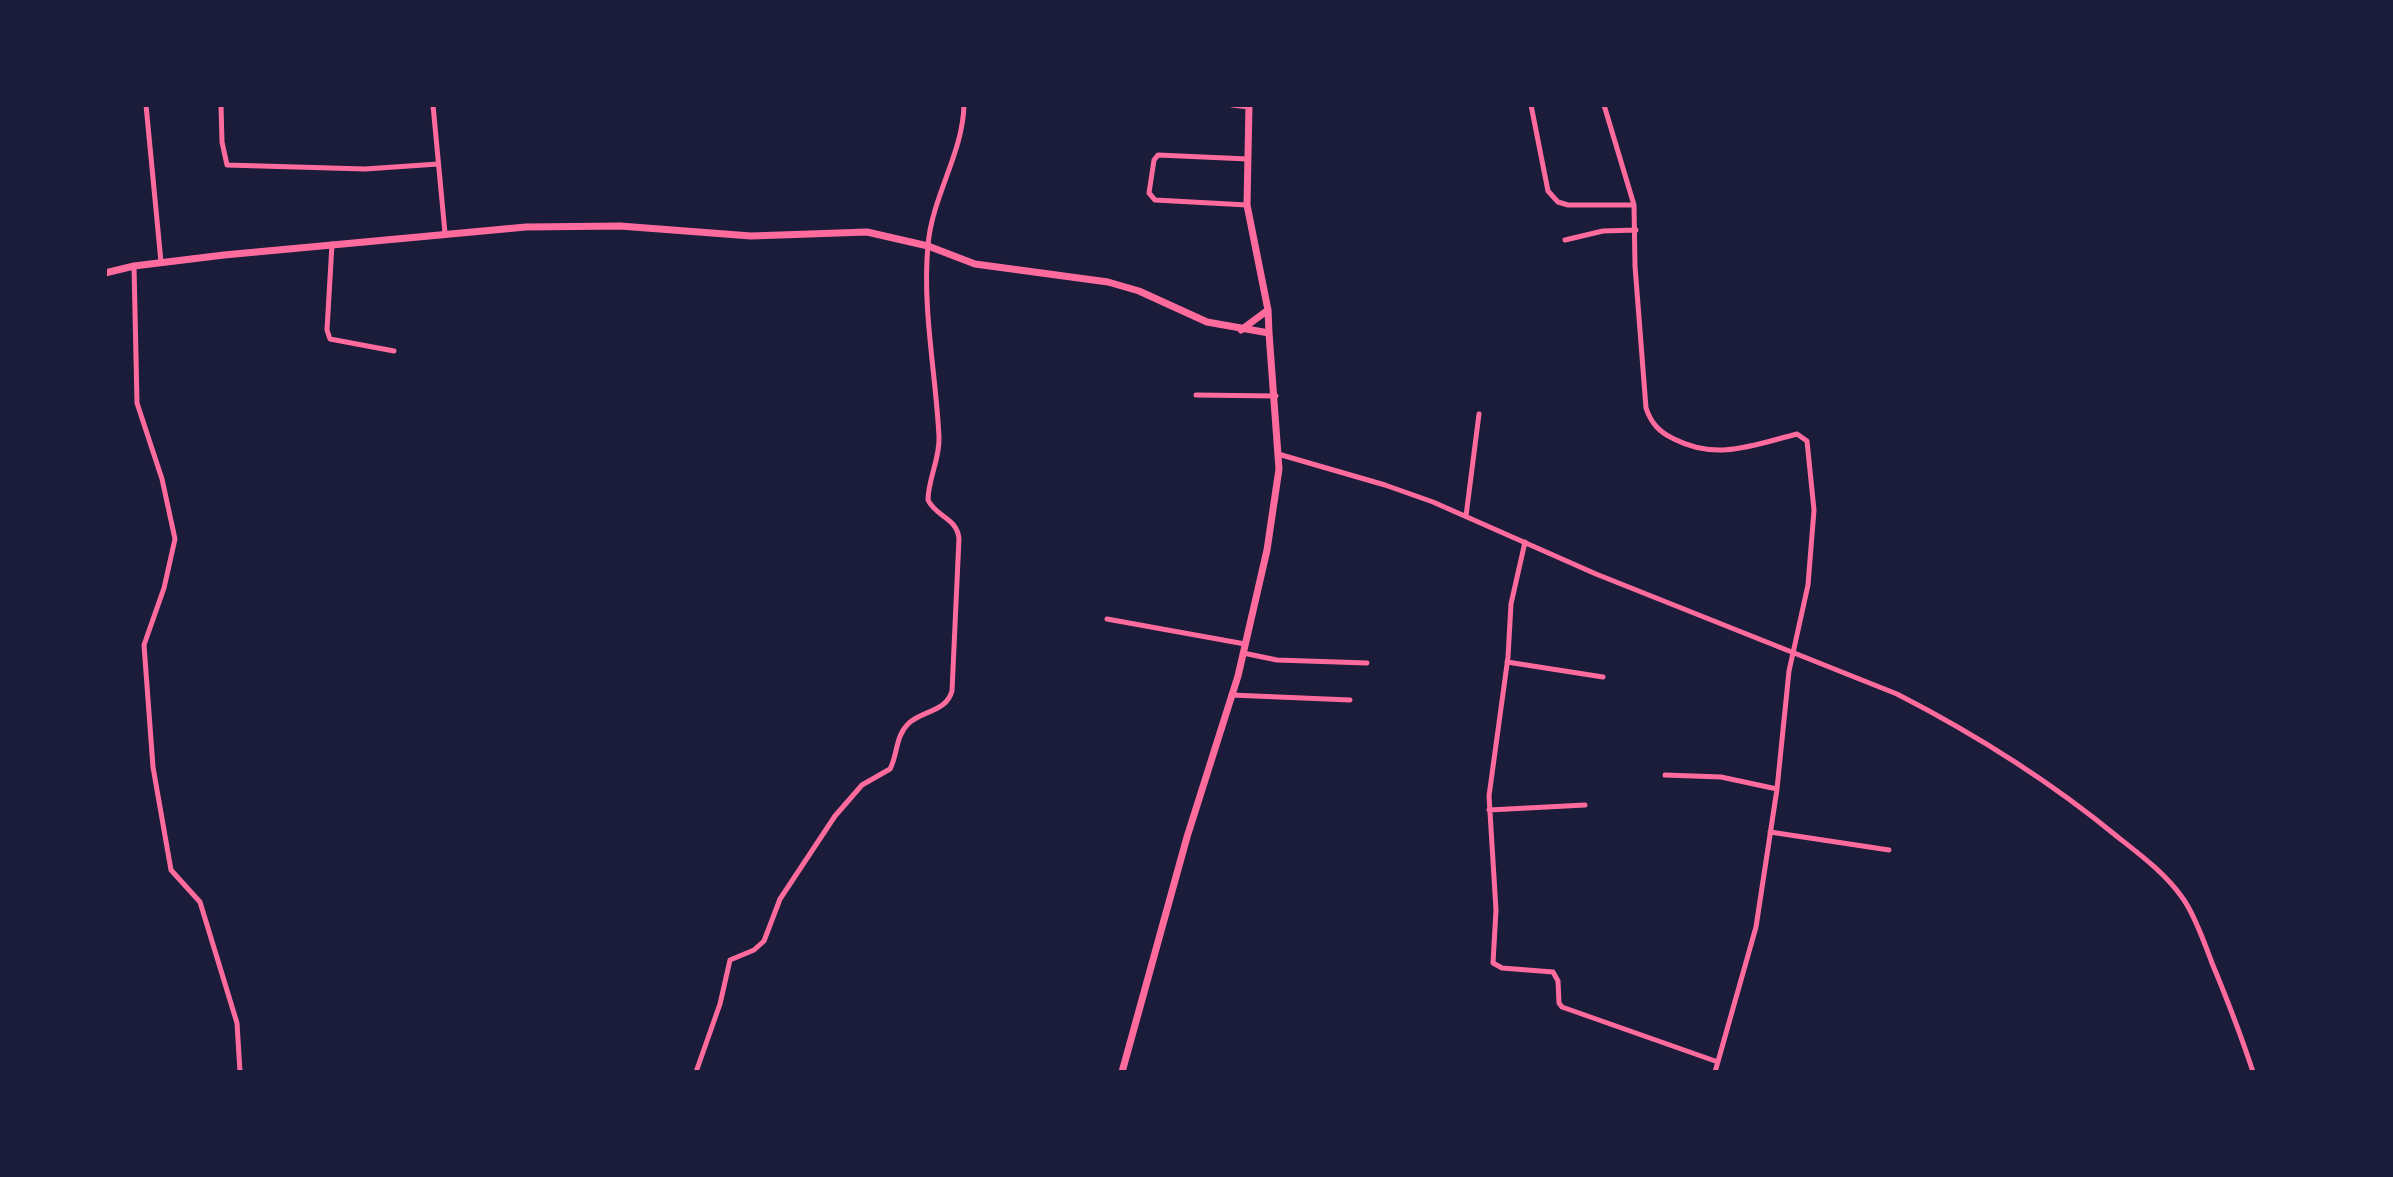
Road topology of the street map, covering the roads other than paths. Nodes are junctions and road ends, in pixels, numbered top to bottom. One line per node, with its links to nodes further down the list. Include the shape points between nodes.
1 (146, 105): 18 (street)
2 (221, 105): 10 (street, via 227,165 365,169)
3 (433, 105): 10 (street)
4 (964, 105): 17 (street)
5 (1231, 105): 8 (street)
6 (1531, 105): 12 (street, via 1548,191 1558,202)
7 (1604, 105): 12 (street)
8 (1249, 106): 9 (street)
9 (1248, 159): 11 (street); 11 (street, via 1158,155 1153,160 1149,193 1155,200)
10 (438, 164): 14 (street)
11 (1247, 205): 21 (street)
12 (1634, 205): 13 (street)
13 (1636, 230): 15 (street, via 1603,231); 33 (street, via 1635,266 1650,420 1667,436 1699,450 1728,450 1797,434 1807,441 1814,542)
14 (445, 233): 16 (street); 17 (street, via 573,225 751,236 867,232)
15 (1565, 240)
16 (332, 244): 18 (street); 24 (street, via 330,340)
17 (928, 246): 22 (street, via 975,264 1108,282 1207,322); 48 (street, via 929,328 939,441 928,500 956,525 959,538 949,700 902,731 890,769 862,785 802,861 780,899 764,941 730,960)
18 (161, 262): 19 (street)
19 (134, 266): 20 (street); 47 (street, via 137,403 162,479 175,539 144,645 153,767 171,870 200,902 237,1023)
20 (105, 273)
21 (1268, 310): 22 (street); 23 (street)
22 (1241, 330): 23 (street)
23 (1269, 333): 26 (street)
24 (394, 351)
25 (1196, 395): 26 (street)
26 (1276, 396): 28 (street)
27 (1479, 414): 29 (street)
28 (1278, 454): 29 (street, via 1385,485); 32 (street, via 1275,508)
29 (1466, 516): 30 (street)
30 (1525, 542): 33 (street); 35 (street, via 1511,604)
31 (1107, 619): 32 (street)
32 (1245, 644): 34 (street)
33 (1793, 652): 41 (street); 51 (street, via 1941,716 2059,792 2150,863 2190,910)
34 (1243, 653): 36 (street, via 1277,660); 38 (street)
35 (1507, 662): 37 (street); 43 (street)
36 (1367, 663)
37 (1603, 677)
38 (1231, 695): 39 (street); 49 (street)
39 (1350, 700)
40 (1664, 775): 41 (street, via 1721,777)
41 (1777, 789): 44 (street)
42 (1585, 805): 43 (street)
43 (1489, 810): 46 (street, via 1496,910 1493,963 1502,968 1553,972 1562,1007)
44 (1770, 832): 45 (street); 46 (street, via 1756,927)
45 (1889, 850)
46 (1718, 1062): 50 (street)
47 (240, 1072)
48 (696, 1072)
49 (1122, 1072)
50 (1715, 1072)
51 (2253, 1072)

